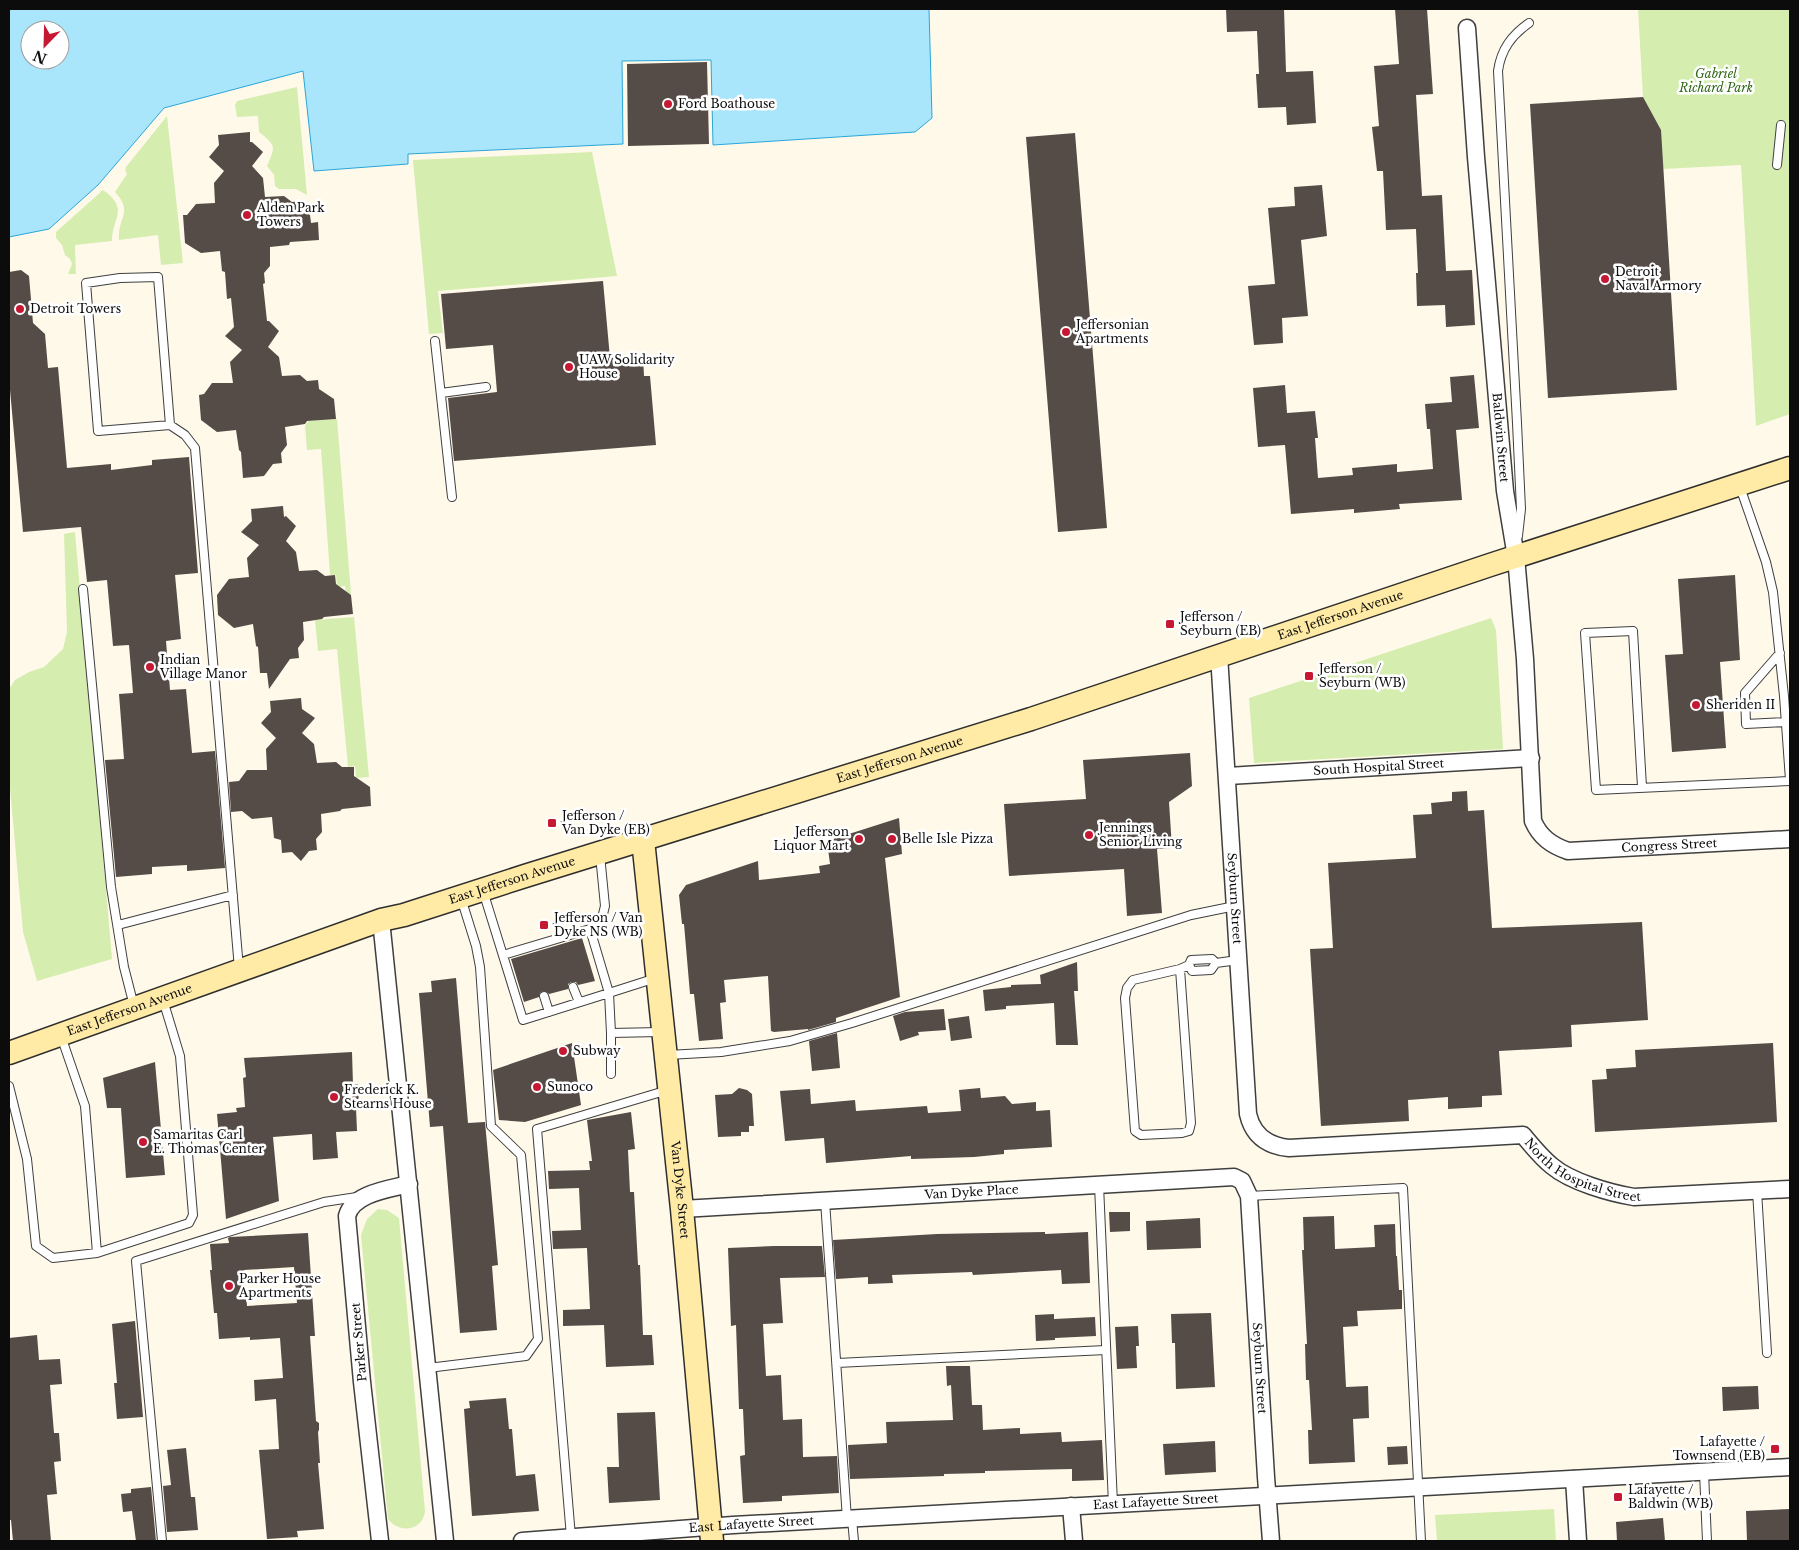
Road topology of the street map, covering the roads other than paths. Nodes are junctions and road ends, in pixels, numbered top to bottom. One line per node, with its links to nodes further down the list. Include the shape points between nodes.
1 (1529, 23): 12 (lane, via 1508,43 1500,57 1498,71 1521,509)
2 (1467, 28): 12 (street, Baldwin Street, via 1505,491)
3 (1781, 125): 4 (lane)
4 (1777, 165)
5 (435, 341): 7 (lane)
6 (486, 387): 7 (lane)
7 (441, 393): 11 (lane)
8 (170, 425): 8 (lane, via 158,277 86,283 98,430); 26 (lane, via 196,448)
9 (1790, 468): 10 (main road, East Jefferson Avenue)
10 (1739, 485): 12 (main road, East Jefferson Avenue); 14 (lane, via 1766,562)
11 (452, 496)
12 (1516, 557): 15 (main road, East Jefferson Avenue); 17 (street, Baldwin Street)
13 (83, 589): 30 (lane, via 111,887)
14 (1780, 652): 16 (lane); 16 (lane, via 1745,693 1746,724)
15 (1219, 655): 18 (street, Seyburn Street); 22 (main road, East Jefferson Avenue, via 1030,719)
16 (1786, 722): 19 (lane)
17 (1531, 758): 18 (street, South Hospital Street); 23 (street, Baldwin Street, via 1533,821)
18 (1228, 776): 28 (street, Seyburn Street)
19 (1790, 780): 20 (lane)
20 (1642, 787): 20 (lane, via 1596,790 1585,633 1633,631)
21 (1790, 839): 23 (street, Congress Street, via 1581,852 1568,851)
22 (643, 840): 24 (main road, East Jefferson Avenue); 36 (main road, Van Dyke Street)
23 (1549, 842)
24 (599, 853): 25 (main road, East Jefferson Avenue); 31 (lane, via 605,906 601,922)
25 (483, 889): 27 (main road, East Jefferson Avenue); 32 (lane)
26 (233, 895): 30 (lane); 35 (lane)
27 (461, 896): 29 (main road, East Jefferson Avenue); 65 (lane, via 480,968 491,1126 521,1156 538,1339 526,1356)
28 (1235, 906): 33 (street, Seyburn Street); 48 (lane, via 1191,915 790,1041 721,1052)
29 (381, 920): 35 (main road, East Jefferson Avenue); 53 (street)
30 (118, 925): 42 (lane)
31 (590, 929): 32 (lane, via 556,943); 38 (lane)
32 (503, 955): 43 (lane, via 523,1020)
33 (1238, 960): 34 (lane, via 1216,963 1212,970 1192,971 1189,965); 52 (street, Seyburn Street, via 1248,1114)
34 (1180, 969): 34 (lane, via 1133,980 1127,988 1125,998 1135,1131 1141,1135 1182,1133 1189,1131 1191,1123)
35 (239, 970): 40 (main road, East Jefferson Avenue)
36 (658, 978): 38 (lane); 44 (main road, Van Dyke Street)
37 (573, 987): 41 (lane)
38 (610, 993): 41 (lane); 45 (lane)
39 (544, 996): 43 (lane)
40 (162, 998): 42 (main road, East Jefferson Avenue); 61 (lane, via 180,1056 193,1215 189,1223)
41 (579, 1002): 43 (lane)
42 (134, 1008): 46 (main road, East Jefferson Avenue)
43 (550, 1012)
44 (663, 1032): 45 (lane); 48 (main road, Van Dyke Street)
45 (611, 1033): 49 (lane)
46 (61, 1034): 47 (main road, East Jefferson Avenue); 61 (lane, via 85,1106)
47 (9, 1053)
48 (666, 1055): 51 (main road, Van Dyke Street)
49 (611, 1074)
50 (9, 1086): 61 (lane, via 27,1159 36,1246 53,1258)
51 (670, 1090): 60 (main road, Van Dyke Street); 75 (lane, via 536,1128)
52 (1260, 1137): 56 (street, North Hospital Street, via 1289,1148 1522,1135 1554,1167 1615,1194 1634,1197)
53 (409, 1184): 57 (street, Parker Street); 65 (street)
54 (1099, 1185): 58 (street, Van Dyke Place, via 1234,1178 1242,1180); 59 (street, Van Dyke Place); 62 (lane)
55 (1790, 1189): 56 (street, North Hospital Street)
56 (1758, 1191): 63 (lane)
57 (366, 1196): 76 (lane, via 324,1202 136,1261); 77 (street, Parker Street, via 349,1209 348,1216)
58 (1249, 1196): 69 (lane, via 1403,1188); 70 (street, Seyburn Street)
59 (825, 1201): 60 (street, Van Dyke Place); 64 (lane)
60 (682, 1209): 74 (main road, Van Dyke Street)
61 (97, 1253)
62 (1106, 1350): 64 (lane); 71 (lane)
63 (1767, 1353)
64 (837, 1362): 73 (lane)
65 (428, 1368): 78 (street)
66 (1790, 1467): 67 (street, East Lafayette Street)
67 (1704, 1472): 68 (street, East Lafayette Street); 85 (lane)
68 (1574, 1479): 69 (street, East Lafayette Street); 84 (street)
69 (1417, 1488): 70 (street, East Lafayette Street); 83 (lane)
70 (1268, 1495): 71 (street, East Lafayette Street); 82 (street, Seyburn Street)
71 (1113, 1504): 72 (street, East Lafayette Street)
72 (1070, 1506): 73 (street, East Lafayette Street); 81 (street)
73 (849, 1519): 74 (street, East Lafayette Street); 80 (lane)
74 (711, 1534): 75 (street, East Lafayette Street)
75 (571, 1537): 79 (street, East Lafayette Street)
76 (162, 1541)
77 (380, 1541)
78 (445, 1541)
79 (524, 1541)
80 (854, 1541)
81 (1074, 1541)
82 (1271, 1541)
83 (1421, 1541)
84 (1578, 1541)
85 (1707, 1541)

